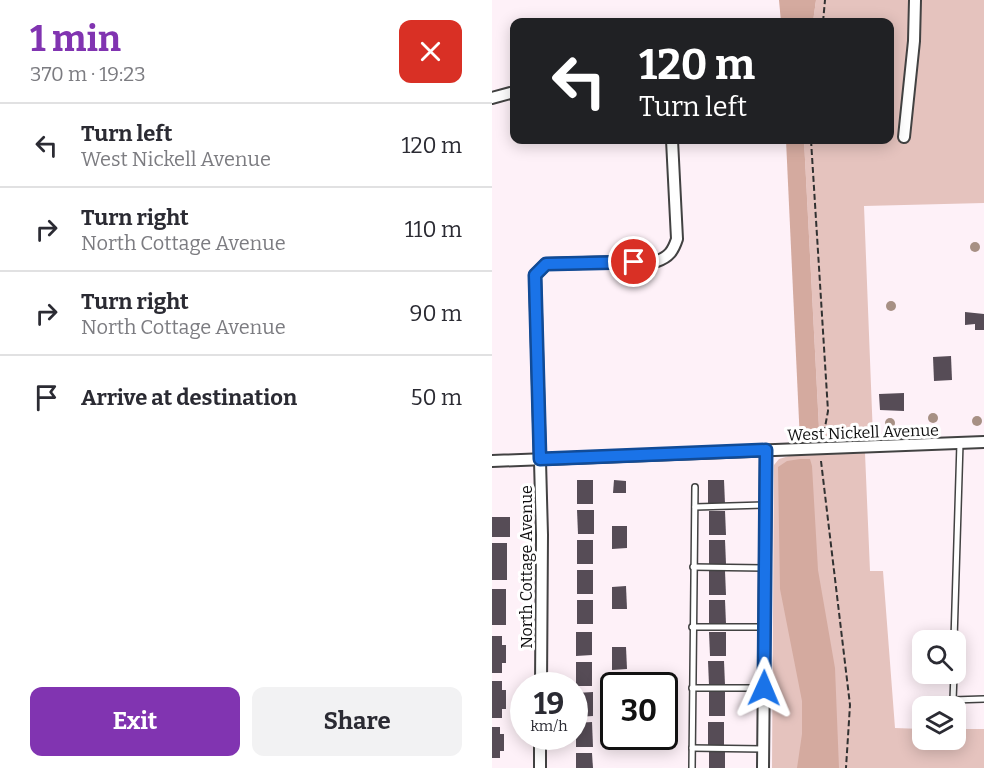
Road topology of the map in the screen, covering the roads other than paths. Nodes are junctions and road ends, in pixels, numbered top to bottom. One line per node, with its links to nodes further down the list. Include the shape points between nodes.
1 (915, 0): 4 (street)
2 (510, 93): 3 (street)
3 (492, 98)
4 (904, 137)
5 (672, 144): 9 (street, North Cottage Avenue, via 677,239 667,257 657,261 546,264 535,275)
6 (984, 442): 7 (street, West Nickell Avenue)
7 (960, 443): 8 (street, West Nickell Avenue); 18 (lane)
8 (766, 450): 9 (street, West Nickell Avenue); 12 (street)
9 (540, 459): 10 (street, West Nickell Avenue); 19 (street, North Cottage Avenue)
10 (492, 461)
11 (695, 487): 13 (lane)
12 (765, 505): 13 (lane); 15 (street)
13 (695, 507): 14 (lane)
14 (693, 567): 15 (lane); 16 (lane)
15 (765, 568): 17 (street)
16 (692, 627): 17 (lane); 21 (lane)
17 (764, 627): 22 (street)
18 (954, 630)
19 (541, 672)
20 (954, 684): 23 (lane, via 953,700)
21 (692, 687): 22 (lane); 24 (lane)
22 (764, 688): 25 (street)
23 (984, 699)
24 (692, 748): 25 (lane); 28 (lane)
25 (763, 749): 29 (street)
26 (540, 750): 27 (street)
27 (540, 768)
28 (692, 768)
29 (763, 768)

